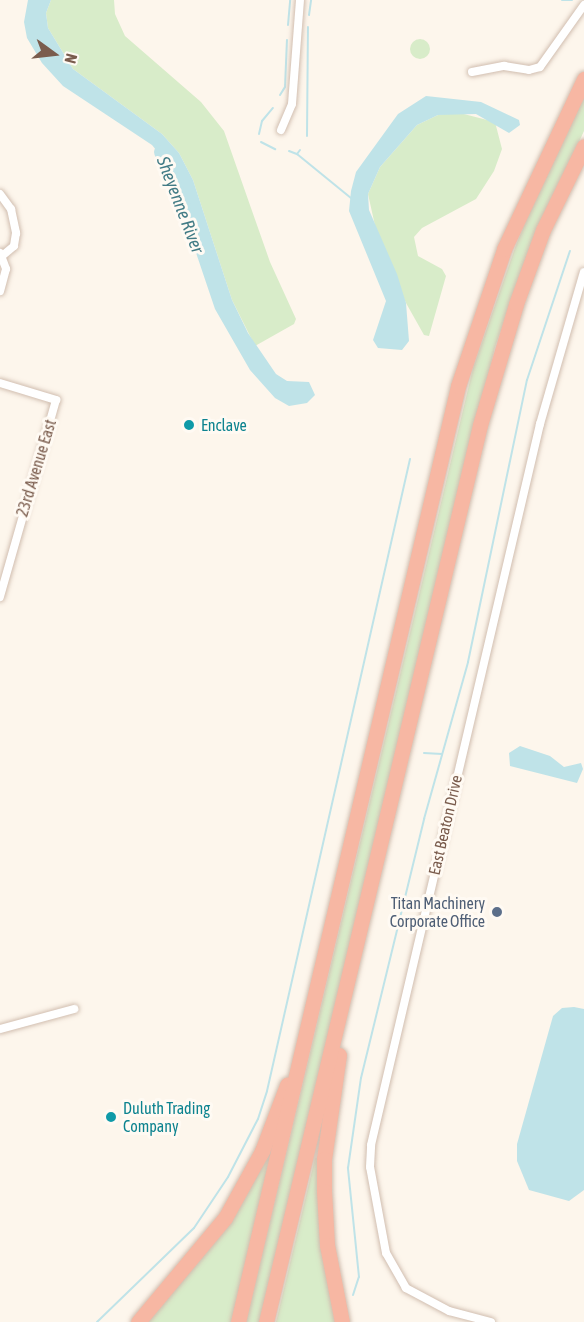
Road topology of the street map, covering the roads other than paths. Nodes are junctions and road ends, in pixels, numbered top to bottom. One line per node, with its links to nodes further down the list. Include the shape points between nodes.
1 (300, 0): 5 (street, via 292,104)
2 (584, 5): 3 (street, via 540,67 529,70 504,66)
3 (472, 72)
4 (584, 79): 16 (highway, via 504,249 458,386)
5 (281, 130)
6 (584, 146): 15 (highway, via 543,230 519,293 480,425)
7 (0, 194): 8 (street, via 11,209 16,238 9,252)
8 (1, 255): 10 (street, via 6,269)
9 (584, 272): 23 (street, East Beaton Drive, via 540,424 370,1156 386,1253 406,1288 441,1308)
10 (0, 291)
11 (0, 384): 12 (street, 23rd Avenue East, via 56,400)
12 (5, 571): 13 (street, 23rd Avenue East); 14 (street, 23rd Avenue East)
13 (0, 583)
14 (0, 597)
15 (352, 963): 21 (highway); 22 (highway, via 324,1159 327,1245)
16 (320, 982): 19 (highway, via 286,1089 252,1171 210,1239); 20 (highway)
17 (74, 1009): 18 (street)
18 (0, 1029)
19 (138, 1322)
20 (238, 1322)
21 (266, 1322)
22 (342, 1322)
23 (491, 1322)

